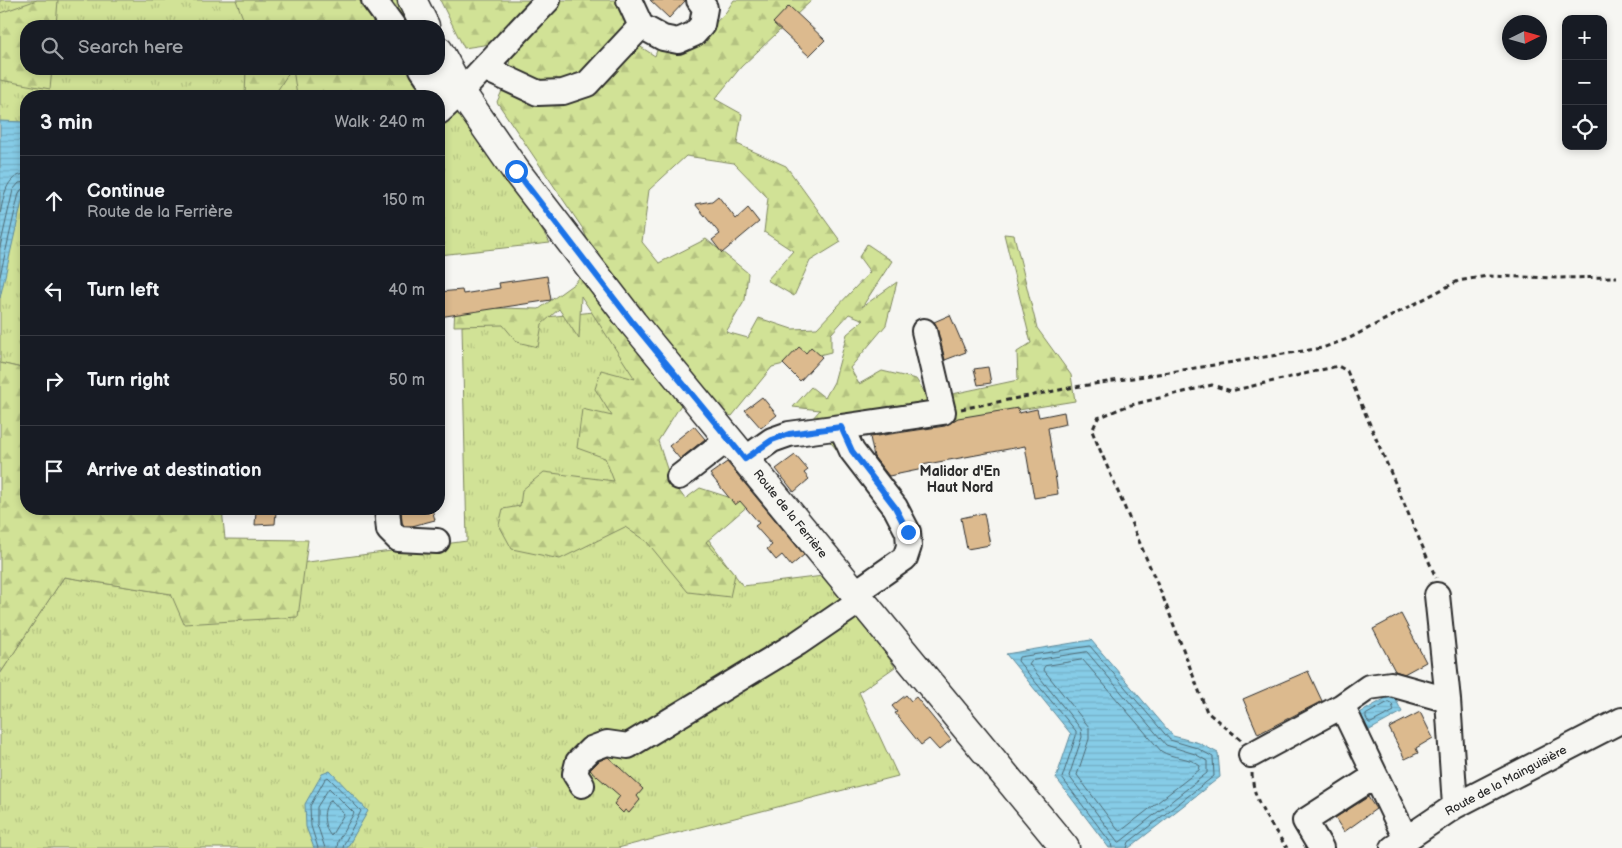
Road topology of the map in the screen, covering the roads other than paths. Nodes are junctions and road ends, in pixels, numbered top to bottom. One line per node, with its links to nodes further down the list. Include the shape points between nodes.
1 (374, 0): 6 (street)
2 (412, 0): 7 (main road)
3 (548, 0): 9 (street)
4 (629, 0): 8 (street)
5 (700, 0): 8 (street, via 705,8 702,25 694,34 678,41 663,38)
6 (389, 20)
7 (423, 20)
8 (641, 26): 9 (street, via 587,84 563,92 538,92)
9 (484, 68): 13 (street)
10 (427, 75): 12 (street)
11 (444, 75): 13 (main road, Route de la Ferrière)
12 (439, 90)
13 (449, 103): 16 (main road, Route de la Ferrière, via 516,171 633,323)
14 (924, 331): 15 (street, via 943,412)
15 (841, 427): 16 (street, via 789,434); 21 (street, via 852,451 895,507 908,532 909,546 905,558)
16 (736, 449): 17 (street); 21 (main road, Route de la Ferrière)
17 (679, 477)
18 (388, 515): 19 (street, via 389,530 398,539)
19 (437, 541)
20 (1437, 595): 22 (street)
21 (858, 597): 27 (street, via 798,643 628,746 607,744 591,749 578,762 575,774); 30 (main road, Route de la Ferrière)
22 (1448, 700): 23 (street, via 1392,684 1369,687); 28 (street)
23 (1342, 706): 25 (street); 26 (street)
24 (1622, 720): 28 (street, Route de la Mainguisière)
25 (1251, 755)
26 (1375, 776): 29 (street); 31 (street, via 1305,821)
27 (582, 785)
28 (1455, 806): 29 (street, Route de la Mainguisière)
29 (1400, 843)
30 (1064, 848)
31 (1321, 848)

